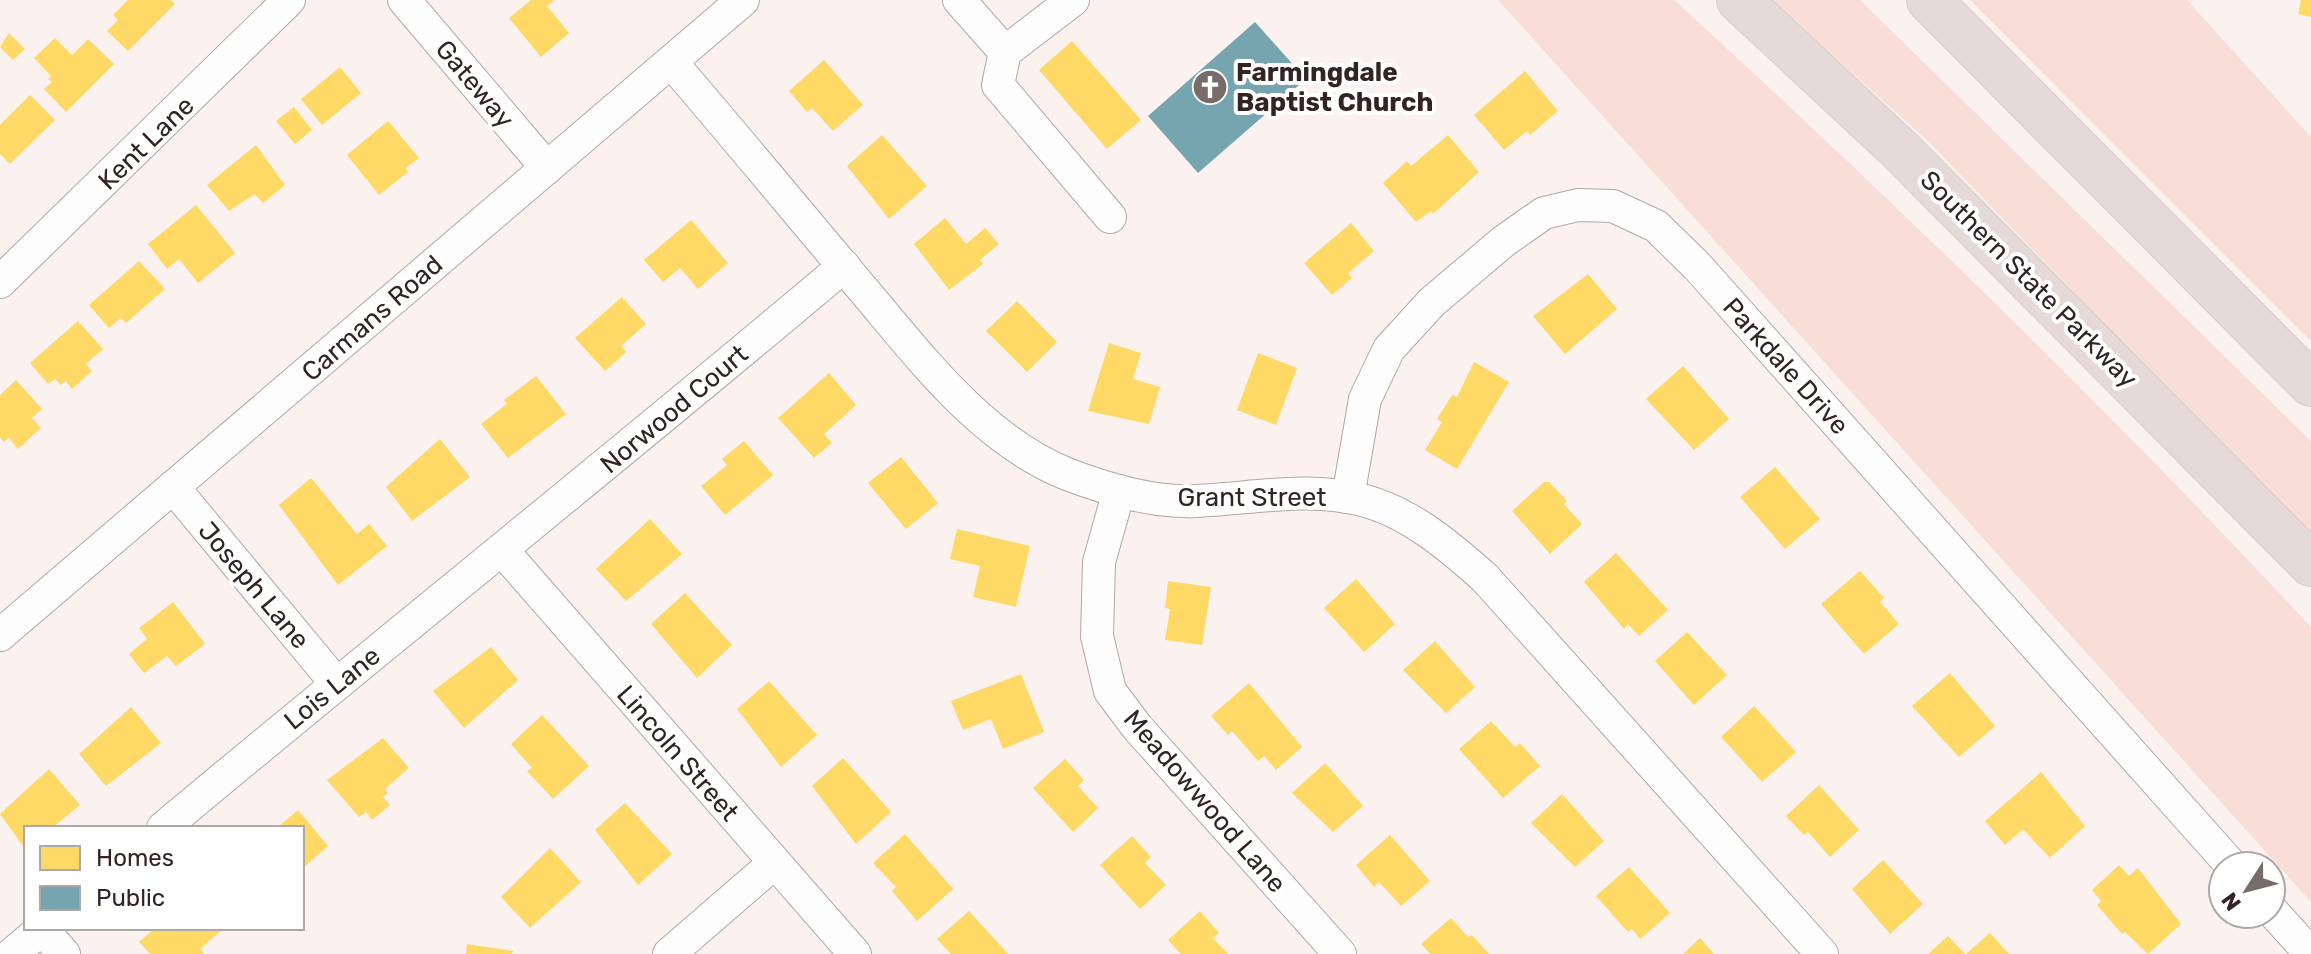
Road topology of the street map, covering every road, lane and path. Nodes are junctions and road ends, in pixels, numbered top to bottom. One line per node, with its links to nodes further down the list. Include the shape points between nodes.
1 (289, 0): 13 (street, Kent Lane)
2 (404, 0): 10 (street, Gateway)
3 (743, 0): 9 (street, Carmans Road)
4 (959, 0): 8 (street)
5 (1739, 0): 19 (highway, Southern State Parkway, via 1911,160)
6 (1929, 0): 14 (highway)
7 (1064, 3): 8 (street)
8 (1005, 52): 11 (street, via 998,85)
9 (672, 63): 10 (street, Carmans Road); 12 (street, Grant Street)
10 (547, 168): 15 (street, Carmans Road)
11 (1110, 217)
12 (844, 266): 16 (street, Grant Street, via 934,371 1003,439 1064,473); 18 (street, Norwood Court)
13 (0, 282)
14 (2311, 384)
15 (173, 487): 20 (street, Carmans Road); 21 (street, Joseph Lane)
16 (1119, 491): 17 (street, Grant Street, via 1193,501 1273,493); 32 (street, Meadowwood Lane, via 1099,562 1097,636 1110,691)
17 (1348, 497): 23 (street, Parkdale Drive, via 1365,399 1389,349 1432,302 1544,213 1578,205 1613,206 1656,226 1697,266); 33 (street, Grant Street, via 1397,514 1442,540 1485,578)
18 (503, 551): 21 (street, Lois Lane); 24 (street, Lincoln Street)
19 (2311, 564)
20 (0, 635)
21 (336, 683): 22 (street, Lois Lane)
22 (165, 826)
23 (2218, 850)
24 (773, 864): 30 (street); 31 (street, Lincoln Street)
25 (2287, 928): 34 (street)
26 (40, 930): 28 (street)
27 (44, 930): 29 (street)
28 (12, 954)
29 (64, 954)
30 (669, 954)
31 (855, 954)
32 (1340, 954)
33 (1822, 954)
34 (2311, 954)

